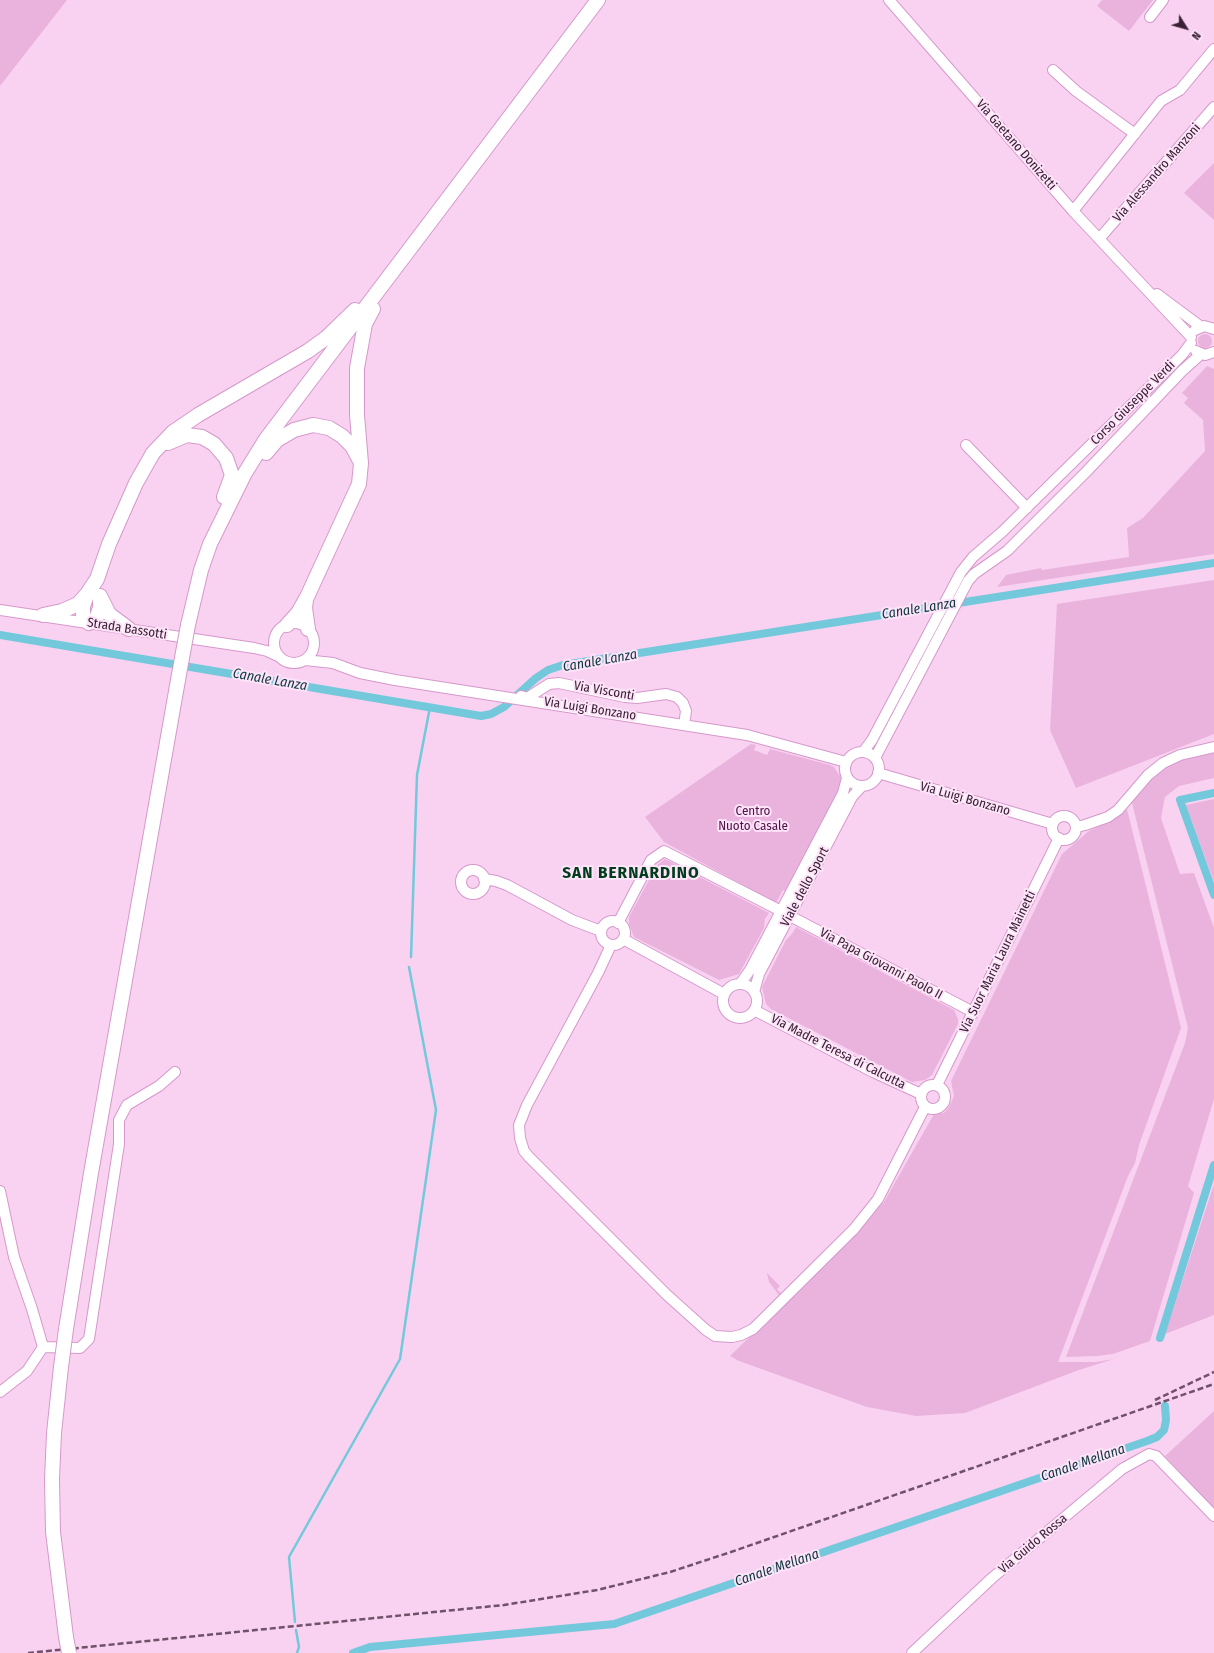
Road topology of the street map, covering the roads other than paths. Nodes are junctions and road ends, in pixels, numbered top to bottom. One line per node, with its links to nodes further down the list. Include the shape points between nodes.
1 (598, 0): 10 (highway)
2 (890, 0): 9 (street, Via Gaetano Donizetti)
3 (1163, 0): 4 (street)
4 (1150, 17)
5 (1214, 49): 8 (street, via 1180,90 1161,101)
6 (1053, 70): 8 (street, via 1076,91)
7 (1214, 107): 11 (street, Via Alessandro Manzoni)
8 (1135, 134): 9 (street)
9 (1073, 210): 11 (street, Via Gaetano Donizetti)
10 (431, 222): 17 (highway, via 407,242 364,300 326,338 288,364 198,415 173,432); 19 (highway, via 417,250 375,306 365,324 357,368); 24 (highway, via 266,439 224,513)
11 (1099, 238): 12 (street, Via Gaetano Donizetti)
12 (1145, 286): 13 (street, Via Gaetano Donizetti); 14 (street, Via Gaetano Donizetti)
13 (1209, 326): 14 (street, Corso Giuseppe Verdi, via 1192,333)
14 (1191, 340): 15 (street, Via Gaetano Donizetti, via 1194,350); 18 (street, Corso Giuseppe Verdi, via 1182,355)
15 (1210, 355): 20 (street, Corso Giuseppe Verdi, via 1182,371)
16 (966, 445): 21 (street)
17 (153, 454): 24 (highway, via 169,442 187,435 214,444 226,458 232,475 206,534 200,559); 25 (highway, via 136,483 109,544)
18 (1074, 461): 20 (street); 21 (street, Corso Giuseppe Verdi)
19 (361, 463): 24 (highway, via 352,446 329,428 313,426 294,430 277,440 260,459 247,481 209,561); 26 (highway, via 359,484)
20 (1086, 472): 23 (street, Corso Giuseppe Verdi)
21 (1027, 508): 22 (street, Corso Giuseppe Verdi)
22 (1002, 532): 23 (street); 42 (street, Corso Giuseppe Verdi, via 967,564 948,594 872,740)
23 (1013, 544): 43 (street, Corso Giuseppe Verdi, via 1002,555 974,574 961,593)
24 (201, 570): 70 (highway, bridge, via 188,625 91,1173 61,1367 52,1478 54,1539)
25 (94, 595): 28 (highway, via 62,611); 29 (highway, via 100,608 96,619); 31 (highway, via 109,614)
26 (307, 597): 30 (highway); 32 (highway, via 305,608)
27 (0, 610): 28 (street, Strada Bassotti)
28 (43, 615): 29 (street, Strada Bassotti)
29 (89, 623): 31 (street, Strada Bassotti)
30 (288, 625): 32 (street, via 298,624); 33 (street)
31 (129, 629): 35 (street, Strada Bassotti)
32 (308, 629): 34 (street, via 312,634)
33 (277, 635): 35 (street); 36 (street, via 275,646)
34 (314, 647): 37 (street); 38 (street, Via Luigi Bonzano)
35 (254, 648): 36 (street, Strada Bassotti)
36 (280, 657): 37 (street, via 292,663)
37 (305, 660): 38 (street, Via Luigi Bonzano)
38 (333, 663): 40 (street, Via Luigi Bonzano, via 360,673 395,680)
39 (482, 685): 40 (street, Via Visconti, via 489,692 527,698 549,684 559,683 625,697 666,694 677,697 683,703 686,711)
40 (684, 725): 44 (street, Via Luigi Bonzano, via 747,735)
41 (1214, 747): 49 (street, via 1180,755 1163,763 1148,775 1118,810 1108,817)
42 (863, 752): 43 (street); 44 (street, via 853,754)
43 (875, 758): 45 (street)
44 (846, 762): 46 (street)
45 (878, 773): 47 (street, via 872,782); 48 (street, Via Luigi Bonzano)
46 (847, 778): 47 (street); 52 (street, Viale dello Sport)
47 (862, 786): 52 (street, Viale dello Sport, via 852,797)
48 (1053, 824): 49 (street, via 1058,817 1066,816 1073,819); 50 (street, via 1053,832)
49 (1076, 827): 50 (street, via 1075,834 1069,839)
50 (1059, 838): 61 (street, Via Suor Maria Laura Mainetti)
51 (484, 879): 54 (street, via 496,880 572,920)
52 (785, 913): 53 (street, Via Papa Giovanni Paolo II, via 664,851 651,860); 57 (street, Viale dello Sport); 58 (street, Viale dello Sport); 61 (street, Via Papa Giovanni Paolo II)
53 (618, 923): 54 (street, via 608,923); 55 (street, via 624,931)
54 (601, 931): 56 (street, via 604,941)
55 (623, 939): 56 (street, via 618,944); 59 (street)
56 (611, 945): 65 (street, via 522,1115 519,1125 524,1151 667,1295 716,1336 723,1338 741,1335 753,1329 854,1229 878,1199)
57 (740, 984): 58 (street, via 748,986); 59 (street, via 731,986)
58 (754, 992): 60 (street, via 757,1001)
59 (724, 994): 60 (street, via 724,1006 731,1016 744,1017)
60 (754, 1010): 64 (street, Via Madre Teresa di Calcutta)
61 (973, 1012): 63 (street, Via Suor Maria Laura Mainetti)
62 (175, 1072): 67 (street, via 159,1086 128,1105 119,1120 119,1144 89,1339 80,1348)
63 (937, 1085): 64 (street, via 929,1085); 65 (street, via 945,1094 943,1105 936,1109)
64 (921, 1094): 65 (street, via 921,1101)
65 (925, 1107)
66 (0, 1191): 67 (street, via 14,1257)
67 (43, 1347): 68 (street, via 27,1371)
68 (0, 1392)
69 (1214, 1516): 71 (street, Via Guido Rossa, via 1162,1461 1149,1454 1122,1470 992,1578)
70 (69, 1653)
71 (912, 1653)

